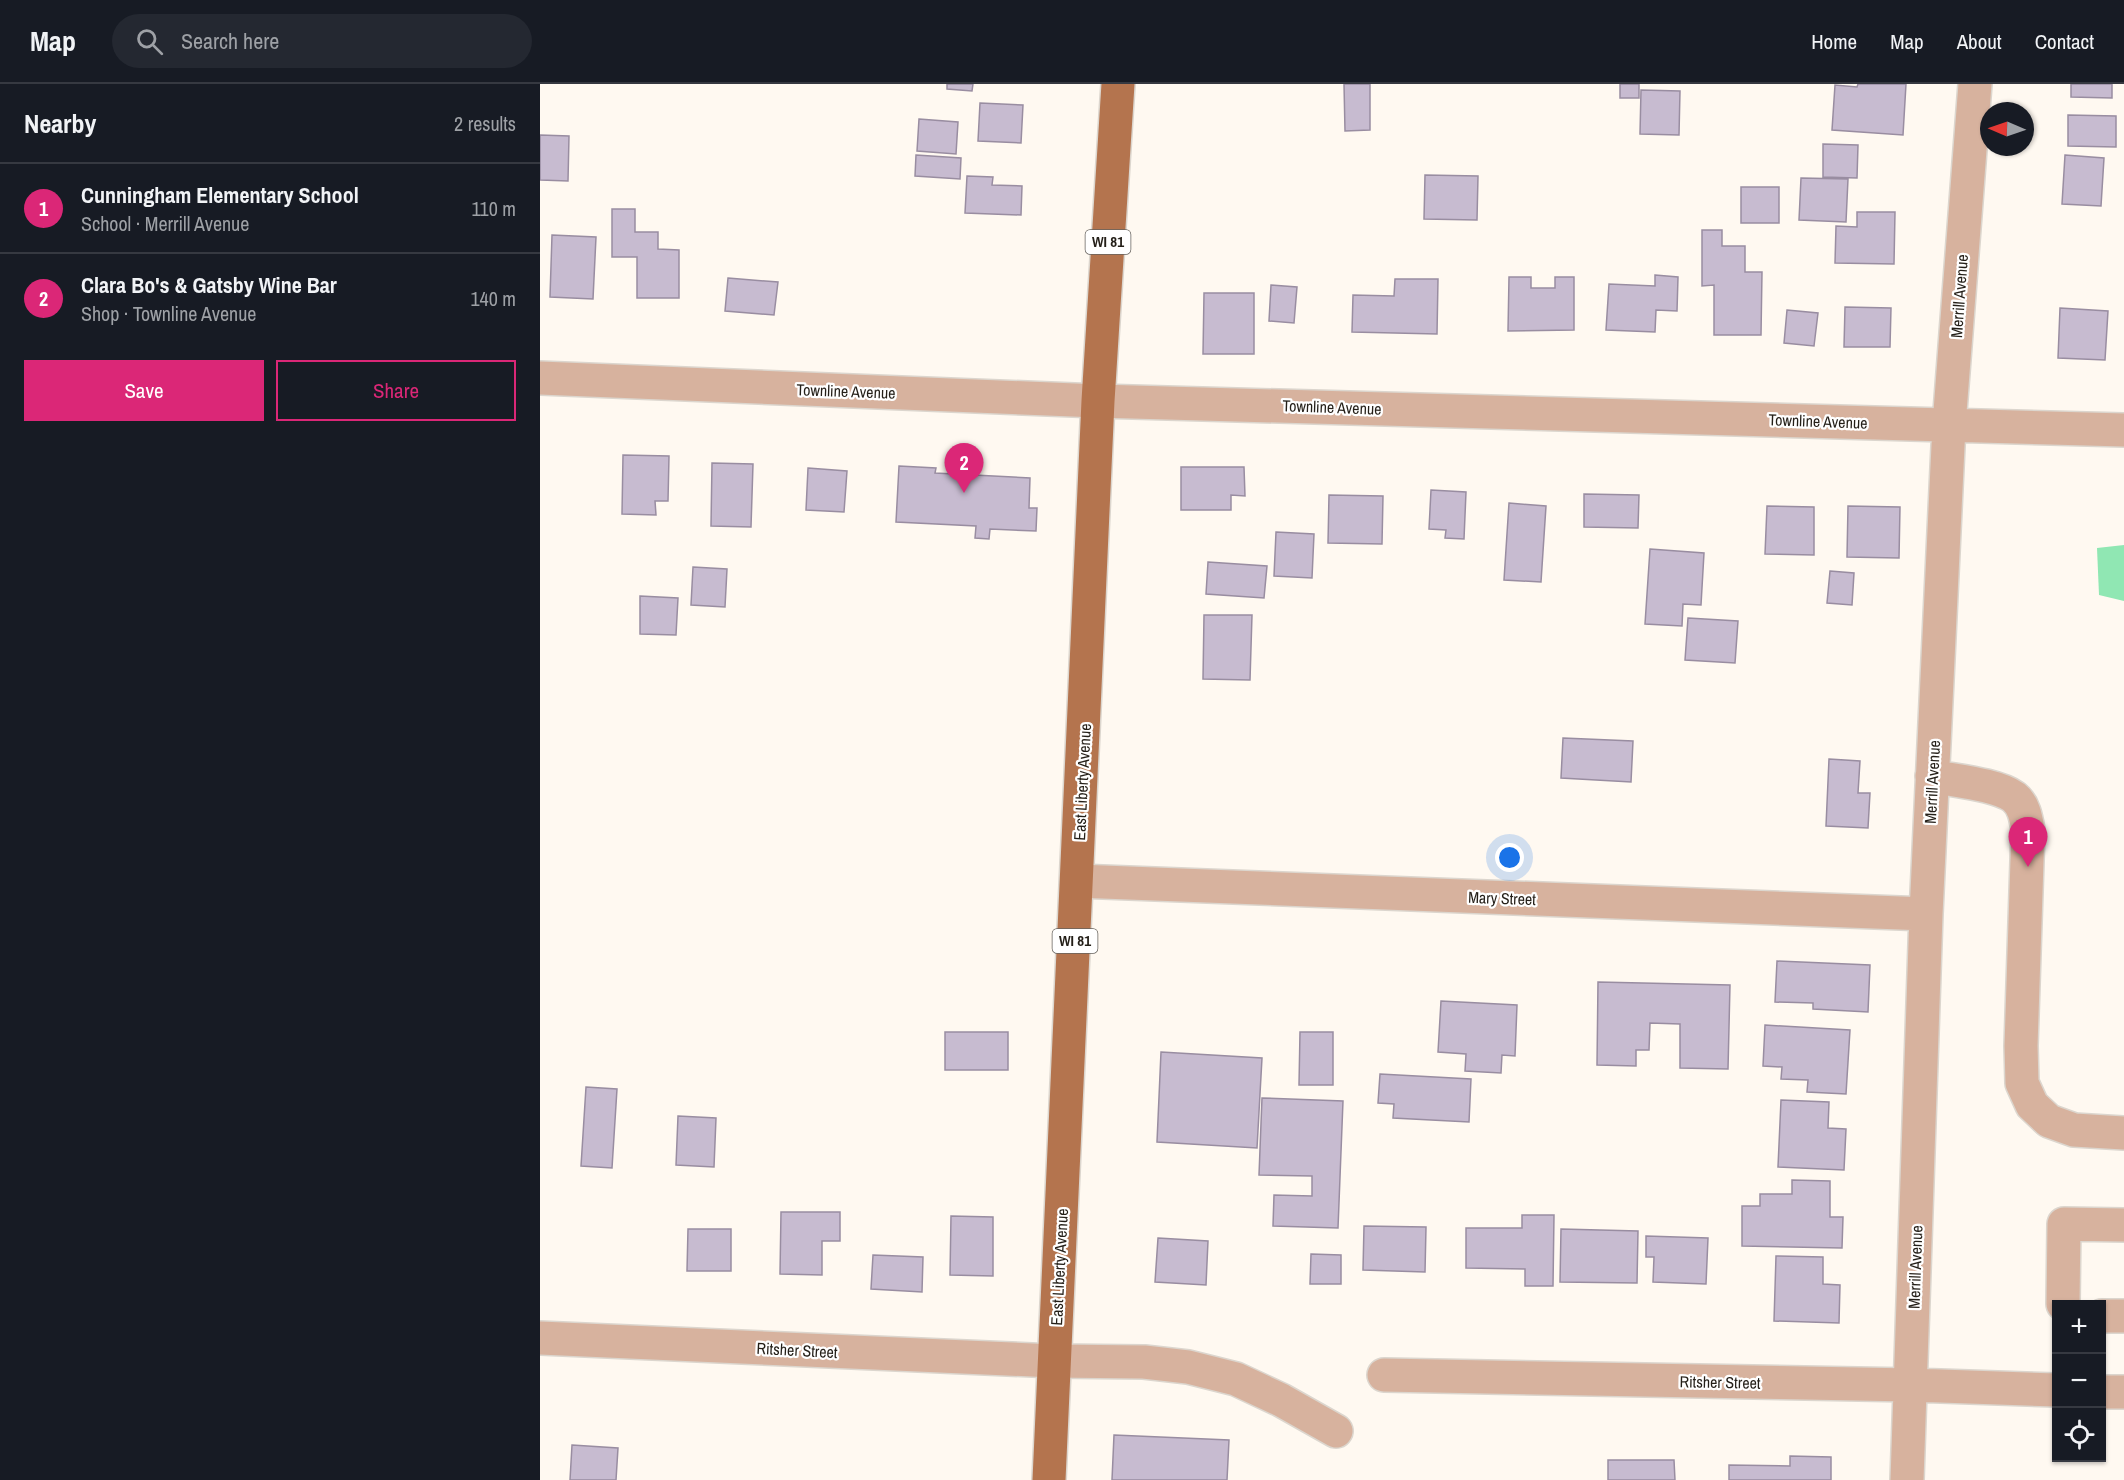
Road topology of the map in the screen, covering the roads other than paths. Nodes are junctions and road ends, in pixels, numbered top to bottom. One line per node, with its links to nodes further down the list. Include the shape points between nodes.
1 (1118, 84): 4 (main road, East Liberty Avenue / WI 81)
2 (1975, 84): 5 (street, Merrill Avenue)
3 (540, 378): 4 (street, Townline Avenue)
4 (1098, 401): 5 (street, Townline Avenue); 8 (main road, East Liberty Avenue / WI 81)
5 (1949, 425): 6 (street, Townline Avenue); 7 (street, Merrill Avenue)
6 (2124, 430)
7 (1932, 776): 9 (street, Merrill Avenue); 10 (street, via 1994,789 2014,797 2025,812 2028,830 2021,1046 2022,1083 2032,1105 2049,1120 2074,1130)
8 (1077, 881): 9 (street, Mary Street); 16 (main road, East Liberty Avenue / WI 81)
9 (1926, 914): 18 (street, Merrill Avenue)
10 (2124, 1133)
11 (2124, 1225): 12 (street, via 2064,1224)
12 (2063, 1300)
13 (2106, 1316): 14 (street)
14 (2124, 1316)
15 (540, 1338): 16 (street, Ritsher Street)
16 (1054, 1361): 22 (street, Ritsher Street, via 1188,1366 1236,1379); 23 (main road, East Liberty Avenue / WI 81)
17 (1384, 1375): 18 (street, Ritsher Street)
18 (1911, 1385): 19 (street, Ritsher Street); 24 (street, Merrill Avenue)
19 (2052, 1390)
20 (2106, 1392): 21 (street)
21 (2124, 1392)
22 (1336, 1431)
23 (1049, 1480)
24 (1907, 1480)

